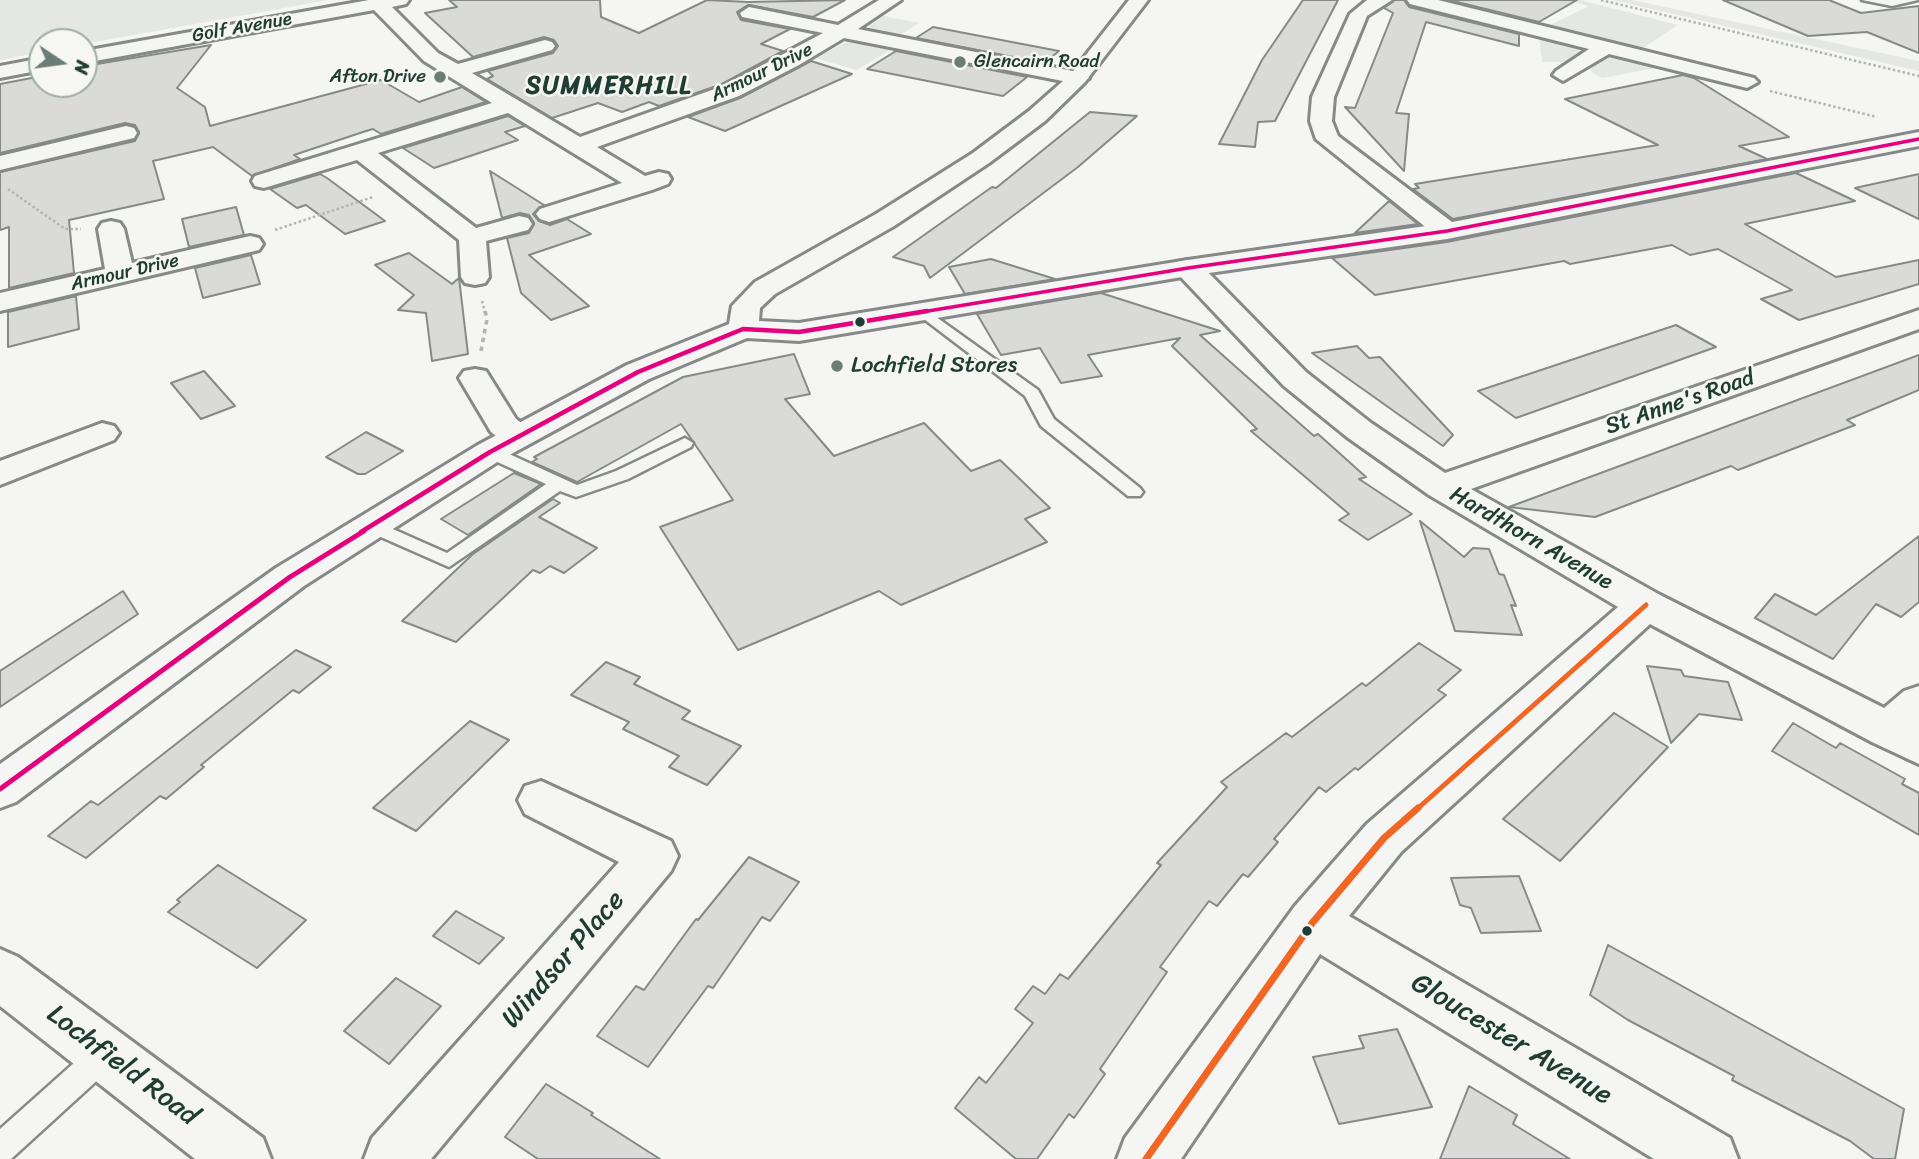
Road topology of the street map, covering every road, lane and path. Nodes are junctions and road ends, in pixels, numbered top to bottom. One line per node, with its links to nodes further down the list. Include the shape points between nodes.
1 (400, 0): 9 (street, Golf Avenue)
2 (892, 0): 11 (street, Armour Drive)
3 (1139, 0): 20 (street)
4 (1383, 0): 34 (street, via 1359,14 1324,97 1321,121 1328,139)
5 (1416, 0): 13 (street)
6 (1601, 0): 19 (path)
7 (1867, 0): 8 (lane)
8 (1913, 0)
9 (378, 4): 14 (street, Golf Avenue); 17 (street, via 431,57)
10 (748, 13): 11 (street)
11 (841, 33): 20 (street); 26 (street, Armour Drive, via 731,91)
12 (545, 46): 17 (street)
13 (1606, 47): 18 (street); 21 (street)
14 (98, 54)
15 (28, 67): 16 (street)
16 (0, 72)
17 (453, 72): 22 (street)
18 (1563, 75)
19 (1919, 76)
20 (1078, 78): 43 (street, via 981,158 765,288 746,306)
21 (1747, 82): 23 (path, via 1779,95)
22 (510, 105): 26 (street); 27 (street)
23 (1881, 118)
24 (126, 132): 28 (street)
25 (1919, 139): 34 (street)
26 (580, 145): 31 (street, via 652,182)
27 (362, 152): 29 (street); 30 (street)
28 (1, 174): 33 (path, via 23,202 65,229)
29 (264, 181)
30 (406, 186): 35 (street); 36 (path, via 284,224)
31 (549, 214)
32 (519, 224): 35 (street)
33 (111, 229): 38 (street)
34 (1447, 232): 37 (street)
35 (472, 237): 39 (street)
36 (250, 244): 38 (street, Armour Drive)
37 (1188, 268): 41 (street); 50 (street, Hardthorn Avenue, via 1295,379)
38 (120, 273): 40 (street, Armour Drive)
39 (475, 277): 44 (path, via 487,319)
40 (0, 302)
41 (925, 313): 43 (street, via 799,332); 51 (lane, via 1032,393 1047,422)
42 (1919, 319): 50 (street, St Anne's Road)
43 (743, 329): 47 (street, via 638,372)
44 (475, 378): 47 (street, via 503,425)
45 (102, 433): 48 (street)
46 (685, 443): 49 (lane, via 622,475 576,491)
47 (503, 444): 49 (lane); 52 (street)
48 (0, 474)
49 (559, 484): 52 (lane, via 449,561)
50 (1441, 487): 53 (street, Hardthorn Avenue)
51 (1134, 492)
52 (371, 526): 56 (street, via 290,577)
53 (1646, 605): 55 (street, Hardthorn Avenue); 58 (street, via 1384,838)
54 (1919, 703): 55 (street)
55 (1903, 738)
56 (0, 789)
57 (541, 800): 63 (street, Windsor Place, via 654,856)
58 (1313, 922): 64 (street); 65 (street, Gloucester Avenue)
59 (0, 974): 60 (street, Lochfield Road)
60 (107, 1053): 61 (lane); 62 (street, Lochfield Road)
61 (0, 1149)
62 (242, 1159)
63 (393, 1159)
64 (1146, 1159)
65 (1709, 1159)

